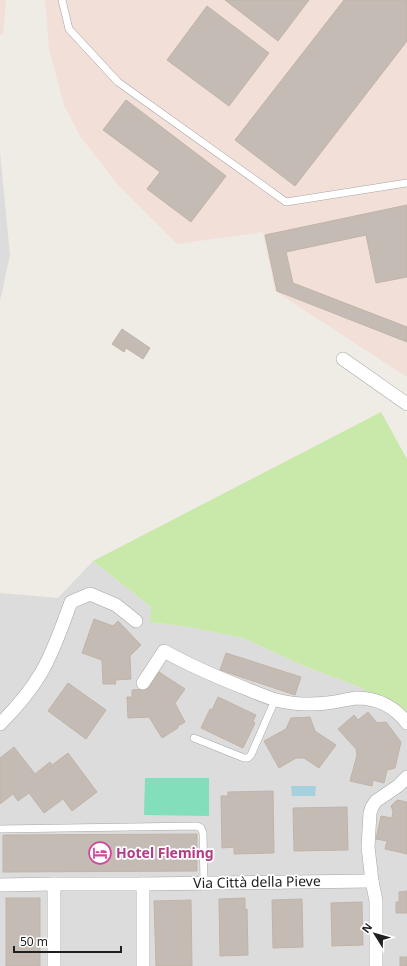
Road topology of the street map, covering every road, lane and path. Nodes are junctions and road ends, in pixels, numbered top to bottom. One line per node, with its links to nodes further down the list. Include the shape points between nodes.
1 (62, 0): 2 (lane, via 69,29 118,82 286,202)
2 (407, 183)
3 (343, 359): 4 (street)
4 (407, 404)
5 (136, 621): 9 (street, via 116,605 90,594 71,602 41,673)
6 (143, 683): 7 (street, via 164,651 196,668)
7 (275, 700): 8 (street, via 315,704 357,698 371,699 384,704); 10 (lane, via 248,758)
8 (407, 723)
9 (0, 724)
10 (194, 738)
11 (407, 777): 13 (street, via 372,806 368,847)
12 (0, 829): 14 (lane, via 197,826 203,833)
13 (372, 881): 14 (street, Via Città della Pieve); 20 (street, via 376,901)
14 (204, 883): 16 (street, Via Città della Pieve)
15 (54, 884): 16 (street, Via Città della Pieve); 17 (street); 18 (street)
16 (143, 884): 19 (street)
17 (0, 885)
18 (54, 966)
19 (143, 966)
20 (376, 966)

